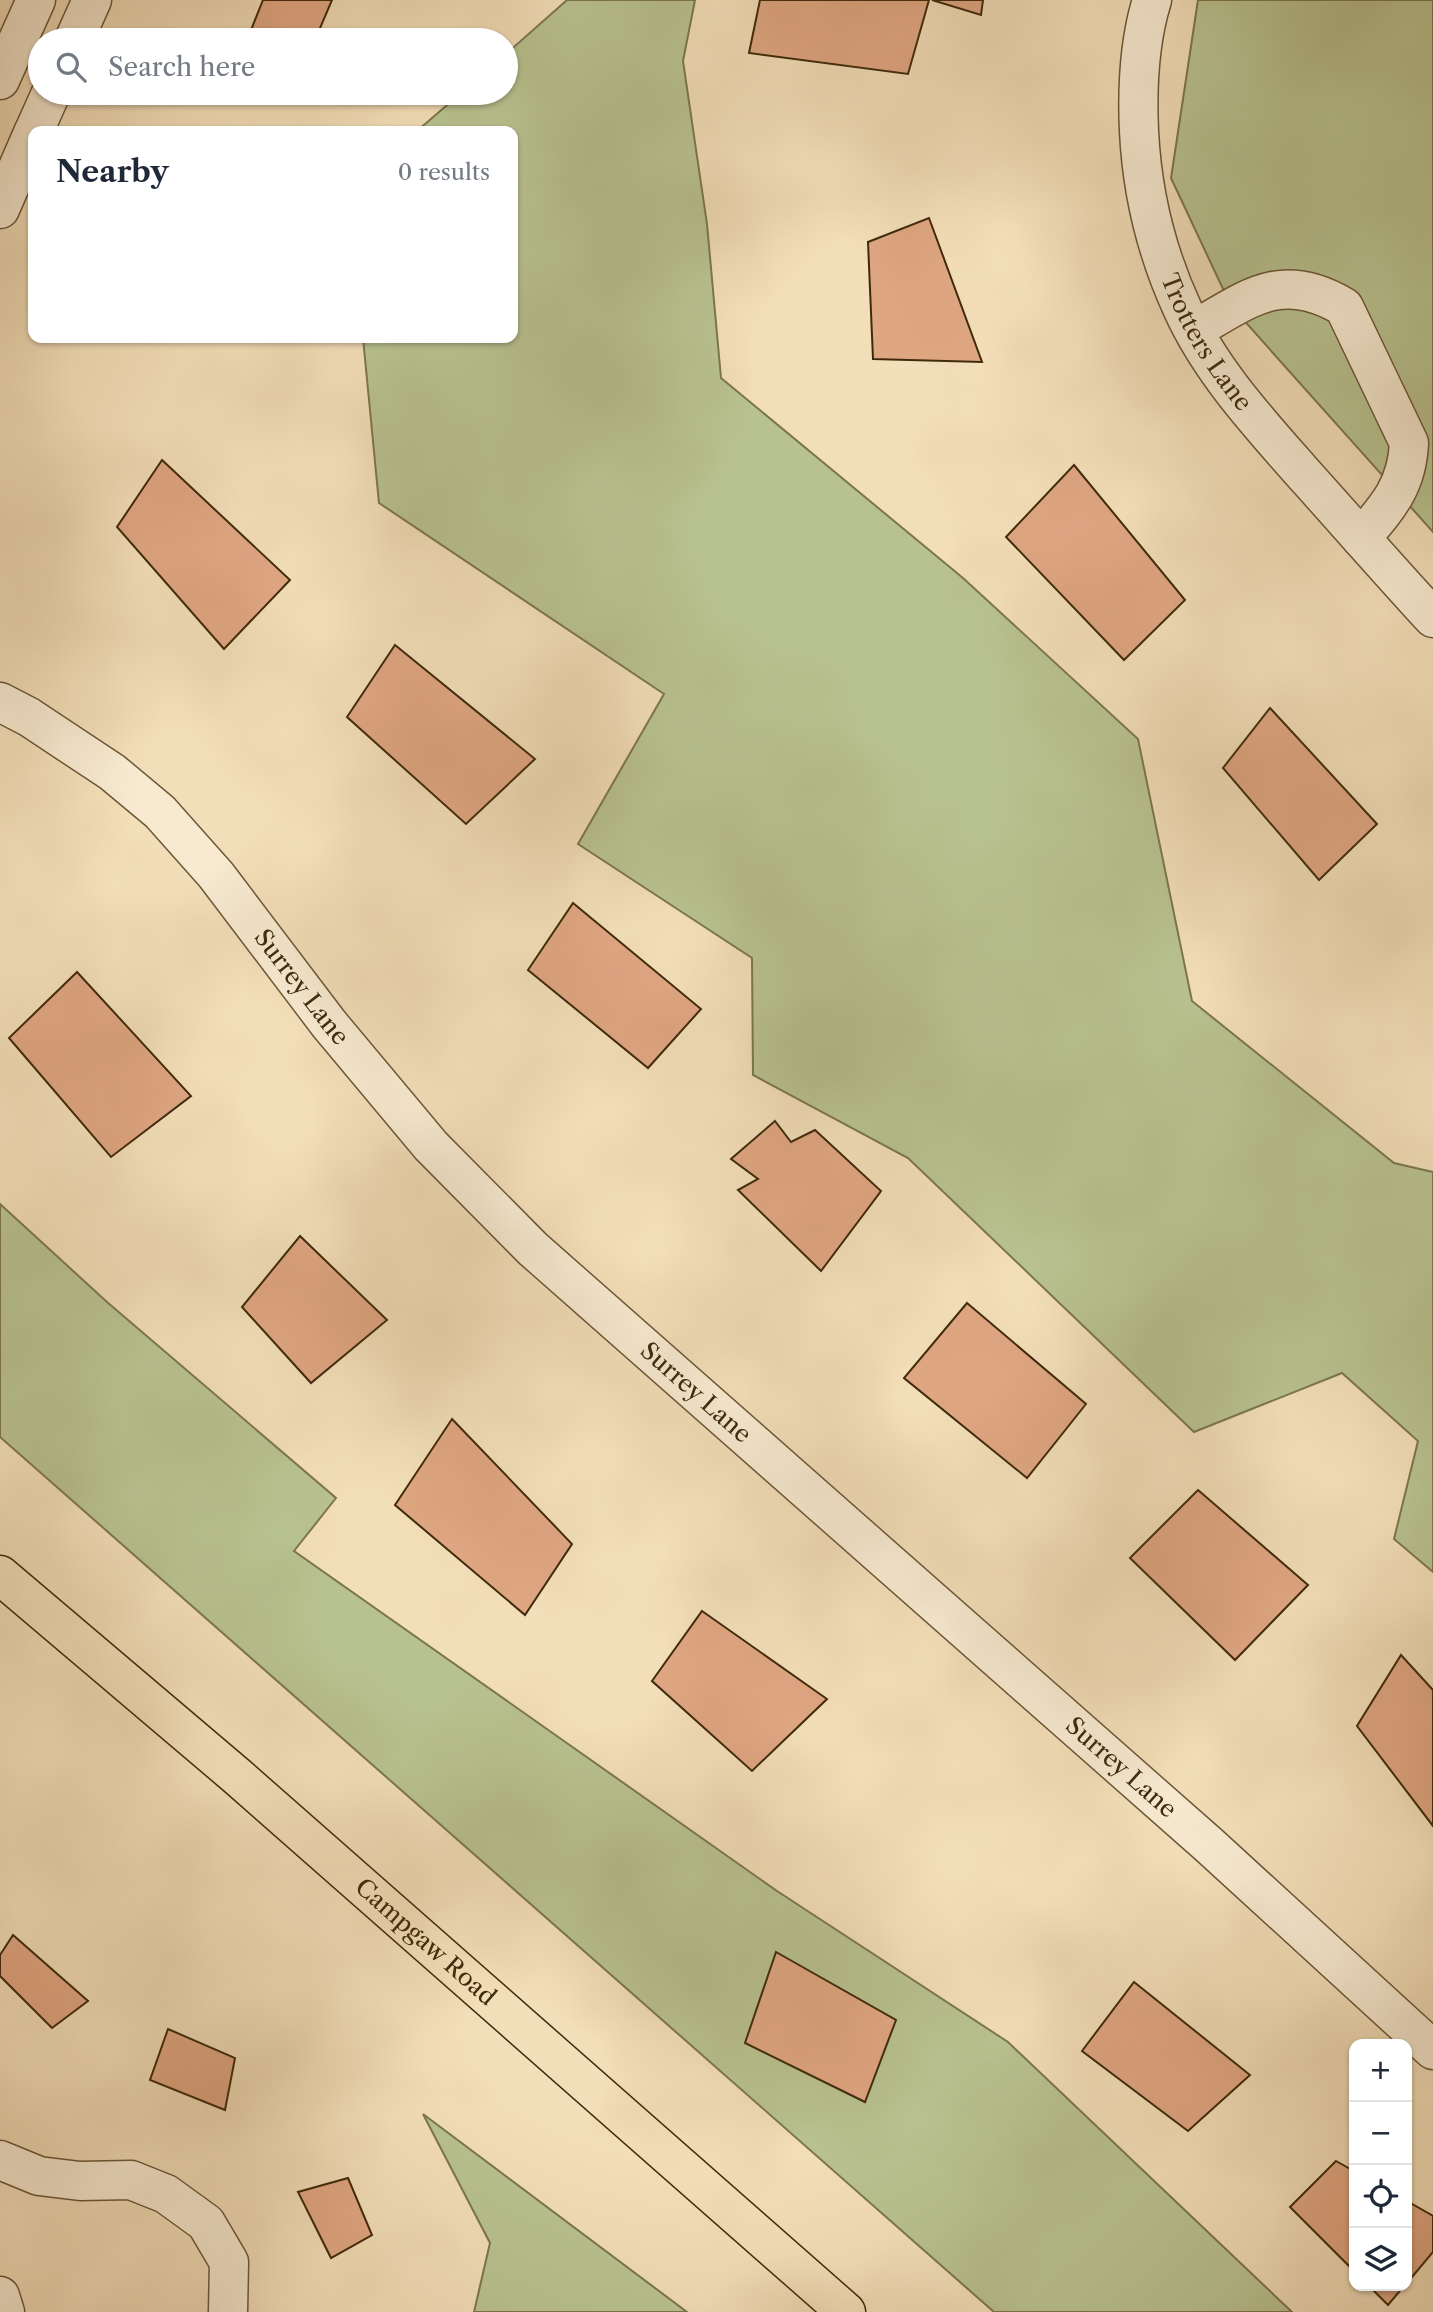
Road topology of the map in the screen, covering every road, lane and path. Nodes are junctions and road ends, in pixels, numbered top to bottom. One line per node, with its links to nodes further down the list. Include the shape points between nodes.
1 (36, 0): 5 (street)
2 (92, 0): 4 (street)
3 (1152, 0): 10 (street, Trotters Lane, via 1137,91 1141,164 1155,236)
4 (79, 28)
5 (0, 80)
6 (46, 105): 7 (street)
7 (37, 126)
8 (28, 146): 9 (street)
9 (0, 209)
10 (1194, 330): 11 (street, Trotters Lane, via 1216,368 1261,425); 11 (street, via 1258,293 1291,289 1325,296 1344,307 1409,443 1408,463 1394,500)
11 (1361, 538): 12 (street, Trotters Lane)
12 (1433, 618)
13 (0, 702): 15 (street, Surrey Lane, via 112,772 160,812 216,875 329,1024 431,1146 533,1249 1209,1845)
14 (0, 1575): 20 (main road, Campgaw Road, via 238,1777)
15 (1433, 2050)
16 (0, 2160): 19 (street, via 39,2176 131,2180 166,2194 206,2223 229,2262)
17 (0, 2296): 18 (street)
18 (5, 2312)
19 (228, 2312)
20 (846, 2312)

